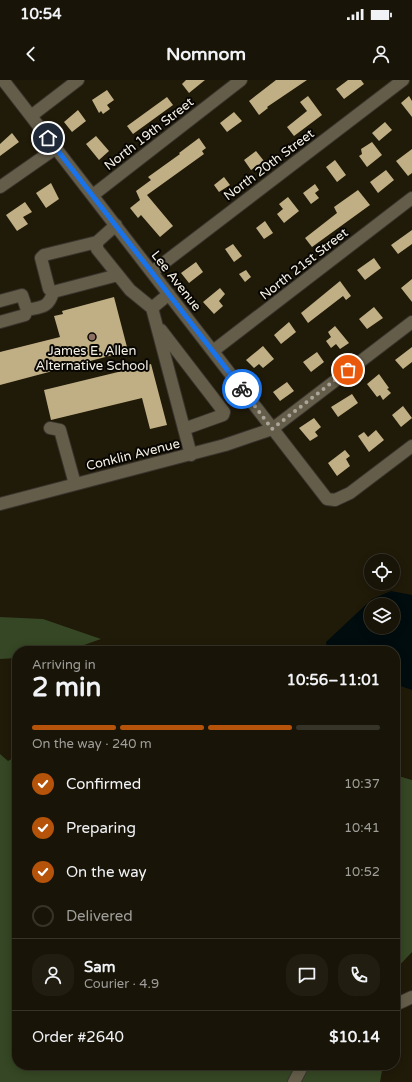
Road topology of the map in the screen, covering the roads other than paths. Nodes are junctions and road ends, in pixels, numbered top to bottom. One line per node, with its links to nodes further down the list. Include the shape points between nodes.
1 (3, 80): 5 (street, Lee Avenue)
2 (78, 80): 5 (street)
3 (241, 80): 8 (street, North 19th Street)
4 (403, 80): 12 (street, North 20th Street)
5 (31, 116): 6 (street, Lee Avenue)
6 (56, 148): 7 (street); 8 (street, Lee Avenue)
7 (0, 187)
8 (93, 195): 10 (street, Lee Avenue)
9 (412, 198): 22 (street, North 21st Street)
10 (116, 225): 11 (street); 12 (street, Lee Avenue)
11 (97, 242): 13 (street, via 97,249); 14 (street, via 44,255 41,258)
12 (152, 272): 15 (street, Lee Avenue)
13 (118, 275): 14 (street); 17 (street, via 130,290)
14 (53, 292): 18 (street, via 51,301 45,306)
15 (169, 294): 17 (street); 22 (street, Lee Avenue)
16 (0, 301): 18 (street, via 22,295)
17 (152, 308): 21 (street)
18 (27, 310): 19 (street, via 25,315)
19 (0, 322)
20 (412, 322): 25 (street, Conklin Avenue)
21 (158, 326): 24 (street); 24 (street, via 224,412 223,415)
22 (213, 351): 25 (street, Lee Avenue)
23 (50, 428): 28 (street, via 60,430)
24 (184, 429): 27 (street)
25 (272, 429): 26 (street, Lee Avenue, via 327,500 335,500 350,493); 27 (street, Conklin Avenue)
26 (412, 446)
27 (191, 455): 28 (street, Conklin Avenue)
28 (75, 484): 29 (street, Conklin Avenue)
29 (0, 504)
30 (412, 997): 31 (street)
31 (400, 1003)
32 (300, 1070): 33 (street)
33 (294, 1082)

